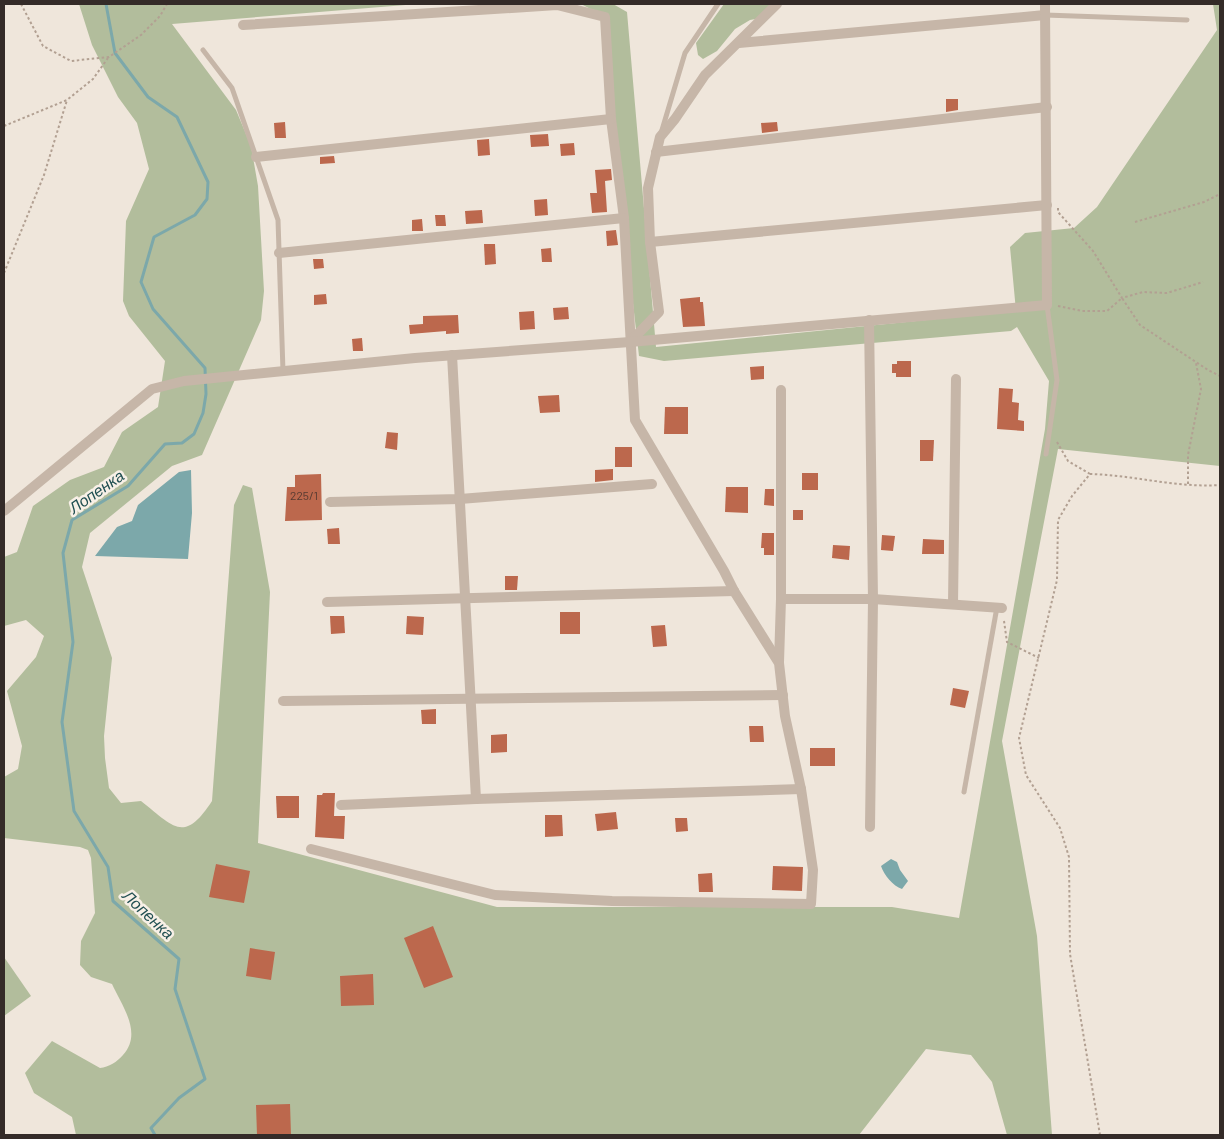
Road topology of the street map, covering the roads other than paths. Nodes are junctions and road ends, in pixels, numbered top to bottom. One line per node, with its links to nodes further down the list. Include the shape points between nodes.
1 (718, 4): 11 (lane, via 685,53)
2 (777, 4): 7 (street)
3 (1045, 4): 4 (street)
4 (1045, 15): 5 (lane); 7 (street); 9 (street)
5 (1187, 20)
6 (243, 25): 10 (street, via 557,5 605,17)
7 (738, 43): 11 (street, via 705,75)
8 (202, 50): 13 (lane, via 232,88)
9 (1047, 107): 12 (street); 14 (street)
10 (611, 119): 13 (street); 15 (street)
11 (660, 137): 12 (street)
12 (656, 152): 16 (street, via 648,188)
13 (256, 157): 17 (lane, via 278,220)
14 (1047, 206): 16 (street); 18 (street)
15 (624, 218): 17 (street); 20 (street)
16 (650, 242): 20 (street, via 659,312)
17 (279, 253): 22 (lane)
18 (1047, 305): 19 (street); 25 (lane, via 1057,380)
19 (869, 320): 20 (street); 32 (street)
20 (630, 342): 21 (street); 30 (street, via 635,420)
21 (452, 355): 22 (street); 27 (street)
22 (283, 371): 29 (street, via 184,381 152,389)
23 (956, 380): 35 (street)
24 (781, 390): 31 (street)
25 (1046, 454)
26 (652, 484): 27 (street)
27 (460, 499): 28 (street); 33 (street)
28 (330, 502)
29 (4, 511)
30 (734, 591): 33 (street); 37 (street)
31 (781, 599): 32 (street); 37 (street)
32 (873, 599): 35 (street); 45 (street)
33 (465, 600): 34 (street); 39 (street)
34 (328, 602)
35 (953, 604): 36 (street)
36 (999, 607): 42 (lane)
37 (779, 663): 38 (street)
38 (783, 695): 39 (street); 41 (street)
39 (471, 698): 40 (street); 43 (street)
40 (283, 701)
41 (801, 789): 43 (street); 46 (street, via 813,870 811,904 612,901 495,894)
42 (964, 792)
43 (476, 799): 44 (street)
44 (340, 805)
45 (870, 827)
46 (311, 849)

